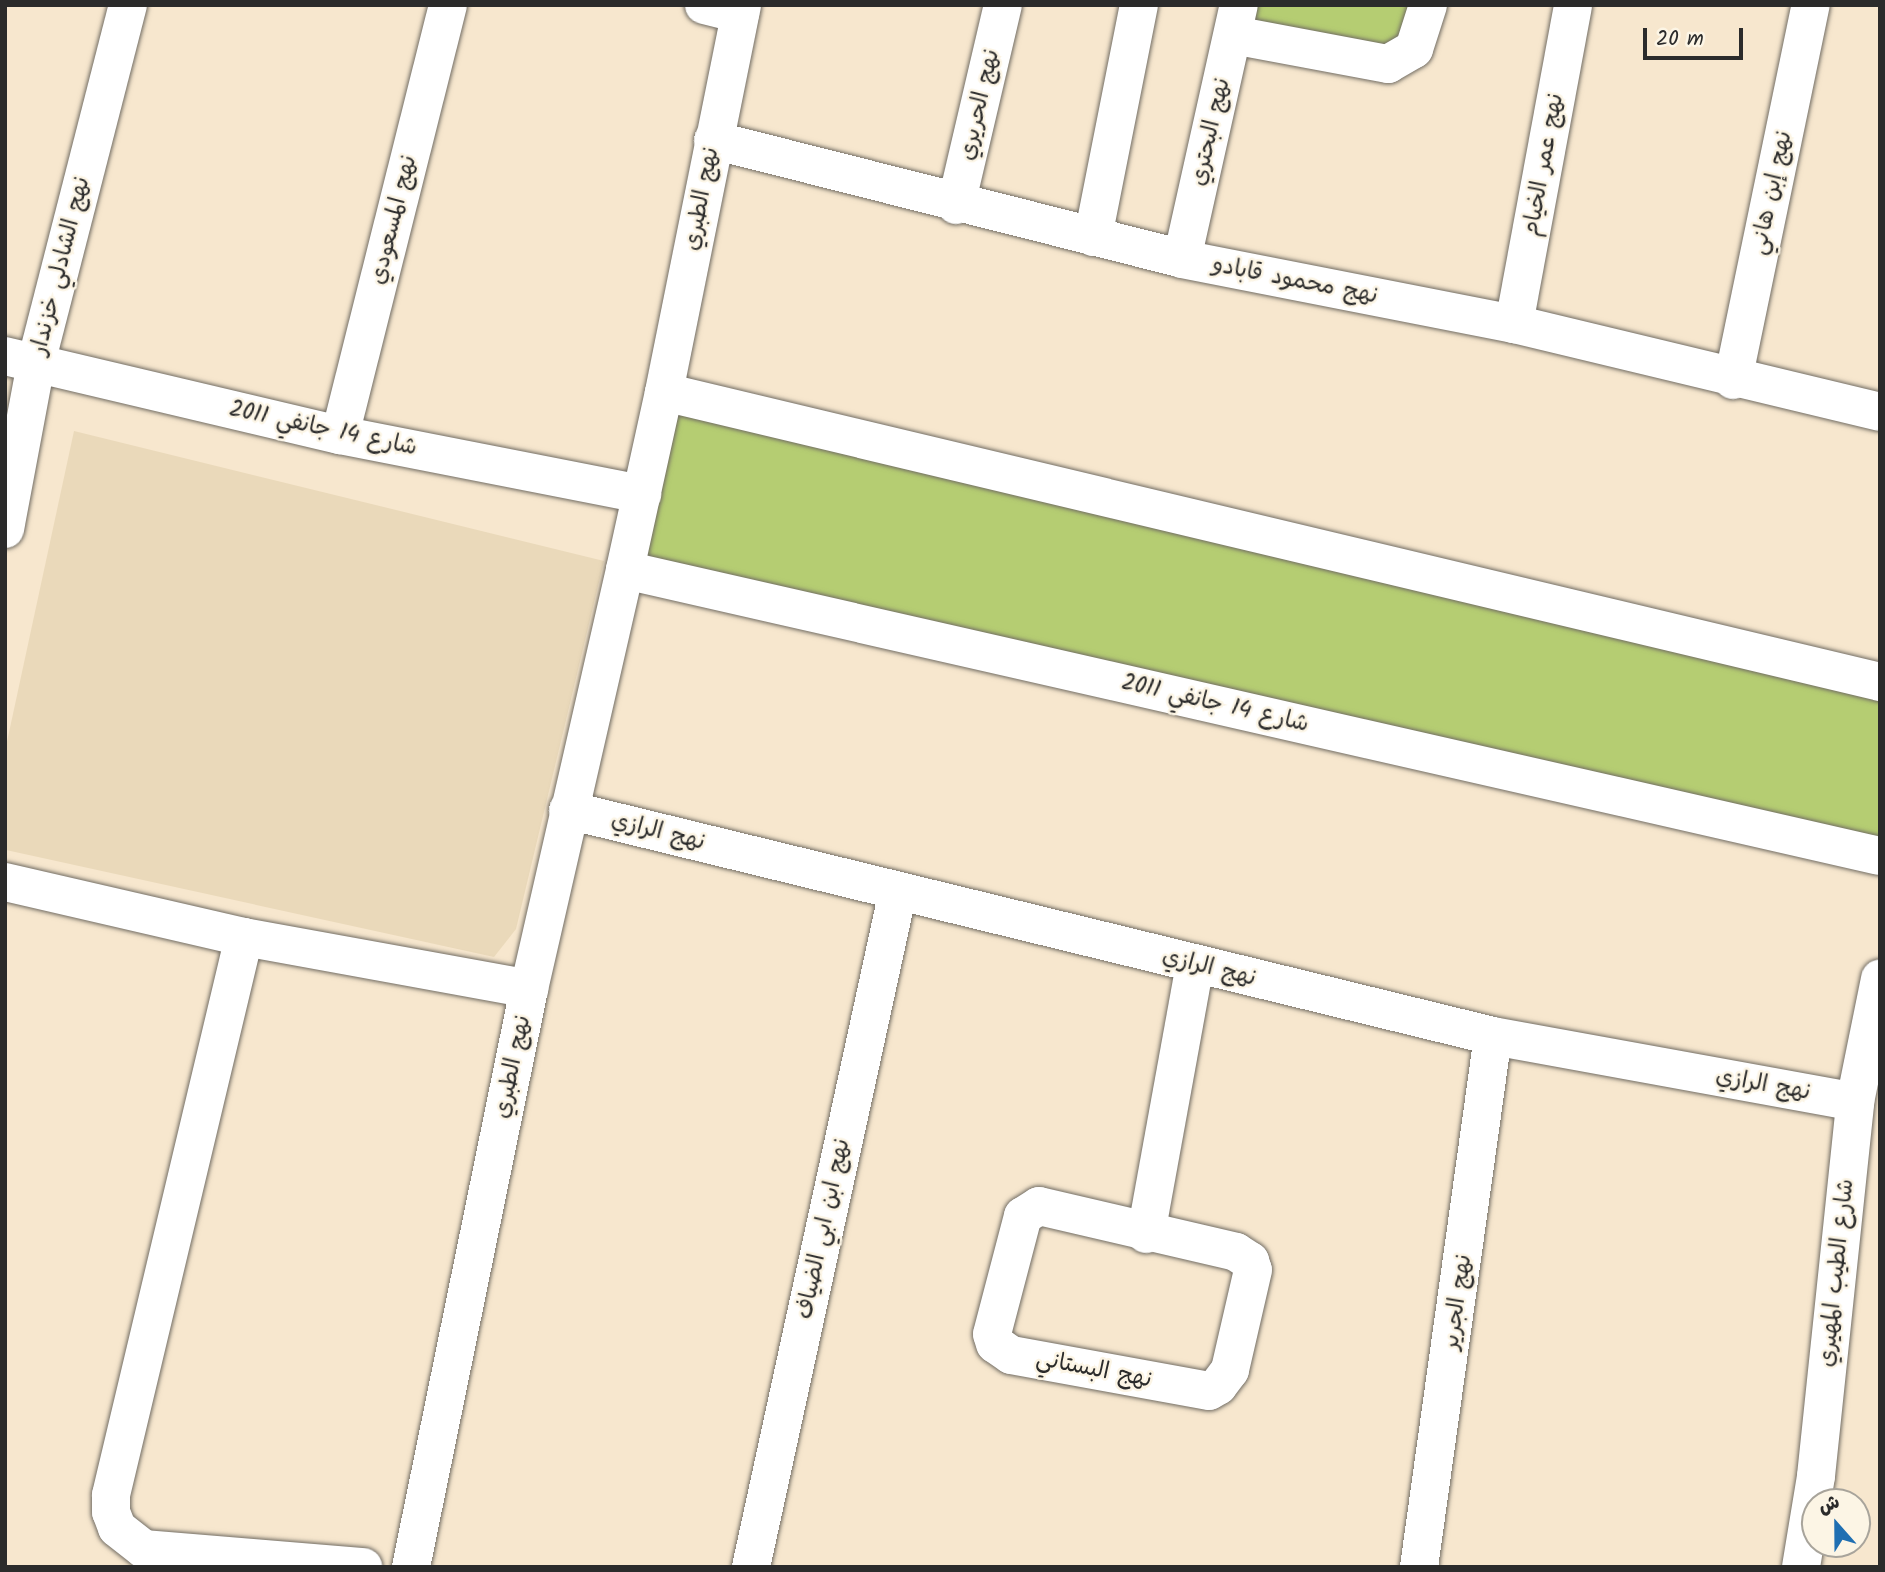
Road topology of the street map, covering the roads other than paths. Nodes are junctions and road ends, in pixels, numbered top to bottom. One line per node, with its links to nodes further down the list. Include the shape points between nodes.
1 (128, 5): 15 (street, نهج الشادلي خزندار)
2 (448, 5): 19 (street, نهج المسعودي)
3 (1003, 5): 11 (street, نهج الحريري)
4 (1139, 5): 12 (street)
5 (1428, 5): 9 (street, via 1414,49 1388,64)
6 (1811, 5): 16 (street, نهج إبن هاني)
7 (1570, 6): 14 (street, نهج عمر الخيام)
8 (728, 8): 10 (street, نهج الطبري)
9 (1236, 20): 13 (street, نهج البحتري)
10 (713, 140): 11 (street, نهج محمود قابادو); 17 (street, نهج الطبري)
11 (956, 205): 12 (street, نهج محمود قابادو)
12 (1093, 237): 13 (street, نهج محمود قابادو)
13 (1182, 259): 14 (street, نهج محمود قابادو)
14 (1514, 324): 16 (street, نهج محمود قابادو)
15 (20, 359): 19 (street, شارع 14 جانفي 2011); 21 (street, نهج الشادلي خزندار)
16 (1733, 380): 18 (street, نهج محمود قابادو)
17 (664, 393): 20 (street); 23 (street)
18 (1880, 412)
19 (340, 435): 20 (street, شارع 14 جانفي 2011)
20 (642, 494): 22 (street)
21 (5, 528)
22 (625, 570): 24 (street, نهج الطبري); 25 (street, شارع 14 جانفي 2011)
23 (1880, 682)
24 (568, 810): 27 (street, نهج الرازي); 31 (street, نهج الطبري)
25 (1880, 856)
26 (5, 882): 28 (street)
27 (898, 891): 29 (street, نهج الرازي); 37 (street, نهج ابن ابي الضياف)
28 (243, 937): 31 (street); 35 (street, via 111,1495 117,1528 144,1549)
29 (1195, 965): 32 (street, نهج الرازي); 34 (street)
30 (1880, 979): 33 (street, شارع الطيب المهيري)
31 (529, 989): 36 (street, نهج الطبري)
32 (1493, 1036): 33 (street, نهج الرازي); 38 (street, نهج الجرير)
33 (1855, 1102): 39 (street, شارع الطيب المهيري, via 1816,1476)
34 (1146, 1234): 34 (street, نهج البستاني, via 1039,1206 1026,1212 992,1334 995,1344 1011,1354 1209,1391 1218,1386 1230,1370 1253,1270 1250,1261 1236,1252)
35 (363, 1567)
36 (411, 1567)
37 (751, 1567)
38 (1419, 1567)
39 (1801, 1567)

